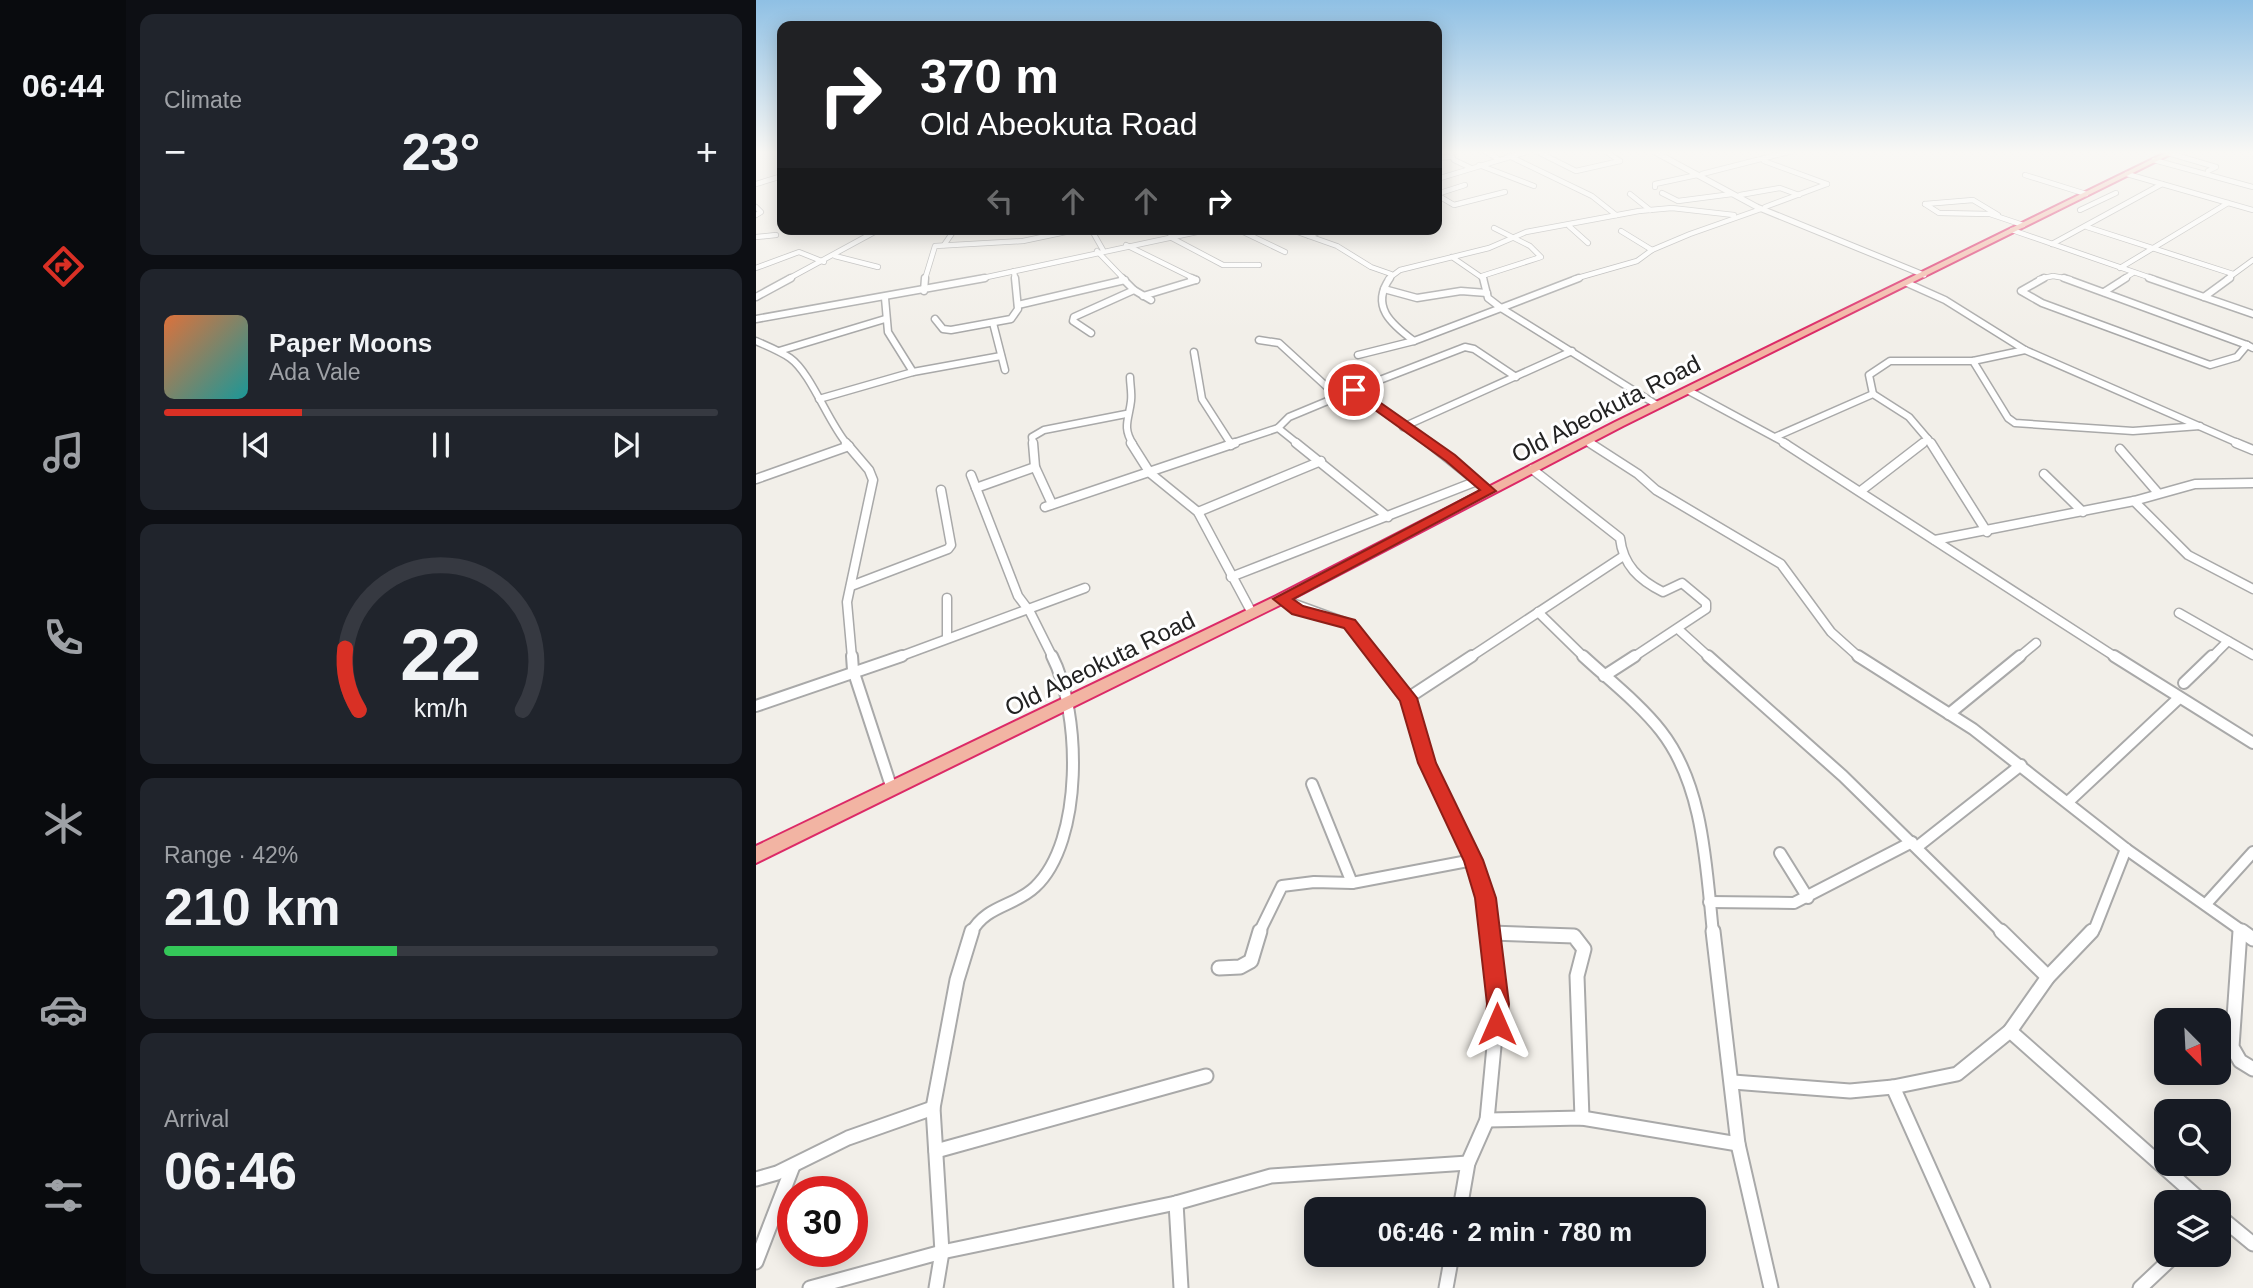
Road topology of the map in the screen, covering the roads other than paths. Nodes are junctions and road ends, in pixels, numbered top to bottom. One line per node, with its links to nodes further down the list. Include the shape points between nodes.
1 (1611, 211): 11 (street)
2 (1642, 211): 11 (street)
3 (1698, 211): 12 (street)
4 (1754, 211): 12 (street)
5 (1771, 211): 50 (street)
6 (1935, 211): 13 (street)
7 (1994, 211): 13 (street)
8 (2061, 211): 17 (highway, Old Abeokuta Road)
9 (2115, 211): 15 (street)
10 (2214, 211): 35 (street)
11 (1616, 215): 14 (street)
12 (1739, 216): 36 (street)
13 (1999, 217): 17 (street)
14 (1569, 226): 28 (street); 31 (street)
15 (2087, 227): 32 (street); 35 (street)
16 (1494, 228): 28 (street)
17 (2018, 228): 32 (street); 50 (highway, Old Abeokuta Road)
18 (1621, 231): 36 (street)
19 (776, 235): 29 (street)
20 (870, 235): 39 (street)
21 (951, 235): 33 (street)
22 (1052, 235): 33 (street)
23 (1093, 235): 37 (street)
24 (1180, 235): 30 (street)
25 (1250, 235): 38 (street)
26 (1306, 235): 27 (street)
27 (1309, 236): 49 (street)
28 (1512, 236): 40 (street, via 1489,248); 52 (street, via 1541,257)
29 (756, 237)
30 (1170, 237): 34 (street); 43 (street, via 1221,265 1237,270)
31 (1588, 243)
32 (2052, 244): 46 (street)
33 (944, 245): 57 (street, via 932,250)
34 (1126, 245): 37 (street); 60 (street, via 1196,278)
35 (2153, 248): 46 (street); 51 (street)
36 (1652, 250): 66 (street, via 1637,261 1593,272)
37 (1100, 251): 47 (street); 53 (street)
38 (1285, 252)
39 (835, 256): 42 (street); 44 (street)
40 (1452, 257): 49 (street); 52 (street)
41 (2253, 260): 51 (street)
42 (824, 262): 45 (street, via 799,252); 61 (street)
43 (1259, 265)
44 (878, 267)
45 (756, 268)
46 (2120, 268): 48 (street)
47 (1014, 271): 57 (street); 65 (street)
48 (2133, 273): 58 (street); 62 (street)
49 (1391, 274): 55 (street)
50 (1926, 274): 54 (highway, Old Abeokuta Road)
51 (2233, 274): 62 (street)
52 (1482, 276): 59 (street)
53 (1125, 280): 56 (street); 65 (street)
54 (1907, 283): 78 (street, via 1945,300); 90 (highway, Old Abeokuta Road)
55 (1384, 289): 59 (street, via 1417,298 1461,291); 75 (street, via 1382,311 1387,320)
56 (1134, 290): 60 (street); 72 (street, via 1074,317 1073,321)
57 (924, 291): 63 (street)
58 (2104, 292): 76 (street); 76 (street, via 2054,275 2035,280 2021,291 2042,303 2210,365 2237,357)
59 (1487, 293): 66 (street)
60 (1143, 296): 64 (street)
61 (756, 297)
62 (2204, 297): 67 (street)
63 (885, 298): 68 (street); 69 (street)
64 (1151, 300)
65 (1018, 305): 71 (street, via 1011,319)
66 (1501, 308): 75 (street); 80 (street)
67 (2253, 314)
68 (756, 319)
69 (885, 319): 79 (street); 86 (street, via 888,332)
70 (935, 319): 71 (street, via 943,330)
71 (993, 323): 83 (street)
72 (1091, 333)
73 (1259, 340): 92 (street, via 1279,344)
74 (756, 341): 77 (street)
75 (1414, 341): 82 (street)
76 (2250, 346)
77 (760, 347): 79 (street)
78 (2025, 350): 84 (street); 96 (street)
79 (779, 351): 93 (street, via 792,359)
80 (1572, 351): 88 (street); 94 (street)
81 (1194, 352): 102 (street, via 1202,399)
82 (1358, 355)
83 (1001, 356): 85 (street); 86 (street)
84 (1973, 361): 91 (street, via 1883,364 1869,375); 96 (street, via 2015,423 2133,431)
85 (1005, 370)
86 (914, 373): 93 (street)
87 (1130, 377): 95 (street, via 1131,402)
88 (1516, 377): 89 (street, via 1465,347); 97 (street)
89 (1354, 390): 92 (street); 97 (street)
90 (1689, 391): 94 (highway, Old Abeokuta Road); 99 (street)
91 (1873, 394): 99 (street); 100 (street, via 1889,401)
92 (1338, 397): 98 (street, via 1289,417)
93 (819, 399): 103 (street, via 833,428)
94 (1657, 405): 101 (highway, Old Abeokuta Road)
95 (1126, 414): 107 (street, via 1035,433); 109 (street, via 1125,432)
96 (2202, 426): 105 (street)
97 (1403, 427): 113 (street, via 1451,458)
98 (1278, 428): 102 (street); 106 (street)
99 (1775, 437): 117 (street)
100 (1928, 439): 117 (street); 124 (street)
101 (1587, 440): 108 (highway, Old Abeokuta Road); 149 (street, via 1656,490 1781,565 1842,642)
102 (1231, 444): 109 (street)
103 (849, 446): 112 (street); 128 (street, via 873,480)
104 (2120, 449): 119 (street)
105 (2253, 450)
106 (1321, 461): 121 (street); 123 (street)
107 (1035, 467): 109 (street, via 1049,506); 115 (street)
108 (1532, 469): 118 (highway, Old Abeokuta Road); 126 (street, via 1620,538)
109 (1150, 473): 121 (street)
110 (2044, 474): 122 (street)
111 (971, 475): 115 (street)
112 (756, 479)
113 (1476, 481): 118 (street); 123 (street)
114 (2253, 483): 119 (street, via 2195,484)
115 (976, 488): 133 (street, via 997,548)
116 (941, 490): 128 (street, via 948,549)
117 (1861, 490): 125 (street)
118 (1489, 491): 132 (highway, Old Abeokuta Road)
119 (2158, 493): 120 (street)
120 (2134, 501): 122 (street); 130 (street, via 2188,555)
121 (1198, 512): 127 (street)
122 (2082, 512): 124 (street)
123 (1388, 517): 127 (street, via 1297,548)
124 (1987, 532): 125 (street)
125 (1935, 540): 146 (street)
126 (1622, 557): 134 (street); 137 (street, via 1655,590 1664,592 1682,583 1706,603 1706,609)
127 (1231, 577): 135 (street)
128 (851, 586): 142 (street)
129 (1085, 588): 133 (street)
130 (2253, 589)
131 (947, 598): 138 (street)
132 (1281, 599): 135 (highway, Old Abeokuta Road); 145 (street, via 1298,610 1349,624)
133 (1030, 612): 138 (street); 147 (street, via 1057,665)
134 (1538, 612): 143 (street); 145 (street)
135 (1252, 613): 147 (highway, Old Abeokuta Road)
136 (2179, 613): 139 (street)
137 (1678, 629): 143 (street); 155 (street)
138 (947, 638): 142 (street)
139 (2228, 641): 141 (street); 144 (street)
140 (2036, 643): 149 (street)
141 (2253, 655)
142 (853, 670): 148 (street); 153 (street)
143 (1604, 676): 163 (street, via 1661,731 1674,751 1701,826)
144 (2183, 682)
145 (1408, 698): 160 (street, via 1427,763)
146 (2179, 698): 150 (street); 154 (street)
147 (1068, 703): 153 (highway, Old Abeokuta Road); 175 (street, via 1073,772 1066,825 1051,869 1033,889 979,918 968,939)
148 (756, 706)
149 (1949, 714): 151 (street)
150 (2253, 743)
151 (2021, 765): 154 (street); 155 (street)
152 (1312, 784): 161 (street)
153 (892, 789): 159 (highway, Old Abeokuta Road)
154 (2069, 801): 156 (street)
155 (1914, 844): 162 (street); 169 (street)
156 (2126, 849): 164 (street); 169 (street, via 2095,928)
157 (2253, 852): 164 (street)
158 (1780, 853): 162 (street)
159 (756, 855)
160 (1473, 860): 161 (street); 166 (street)
161 (1352, 883): 168 (street, via 1279,887 1251,961 1240,967)
162 (1808, 898): 163 (street, via 1794,903)
163 (1709, 902): 173 (street)
164 (2206, 904): 165 (street)
165 (2239, 930): 167 (street); 171 (street, via 2232,1047 2240,1061)
166 (1492, 933): 176 (street, via 1574,936 1584,949 1577,976); 177 (street, via 1498,1004)
167 (2253, 939)
168 (1219, 968)
169 (2048, 977): 170 (street)
170 (2010, 1031): 174 (street, via 1957,1074); 183 (street)
171 (2253, 1069)
172 (1206, 1076): 179 (street)
173 (1733, 1082): 174 (street, via 1817,1090); 178 (street)
174 (1893, 1087): 197 (street)
175 (933, 1108): 179 (street); 181 (street, via 848,1138)
176 (1583, 1118): 177 (street); 178 (street)
177 (1487, 1120): 180 (street)
178 (1738, 1144): 196 (street)
179 (936, 1152): 188 (street)
180 (1468, 1163): 184 (street); 185 (street, via 1271,1176)
181 (793, 1166): 182 (street); 189 (street)
182 (756, 1179)
183 (2189, 1190)
184 (1462, 1197)
185 (1176, 1202): 188 (street); 194 (street)
186 (2231, 1226): 187 (street)
187 (2253, 1244)
188 (943, 1252): 192 (street); 193 (street)
189 (756, 1262)
190 (1450, 1267): 195 (street)
191 (2162, 1267): 198 (street)
192 (810, 1288)
193 (936, 1288)
194 (1181, 1288)
195 (1446, 1288)
196 (1771, 1288)
197 (1983, 1288)
198 (2140, 1288)

